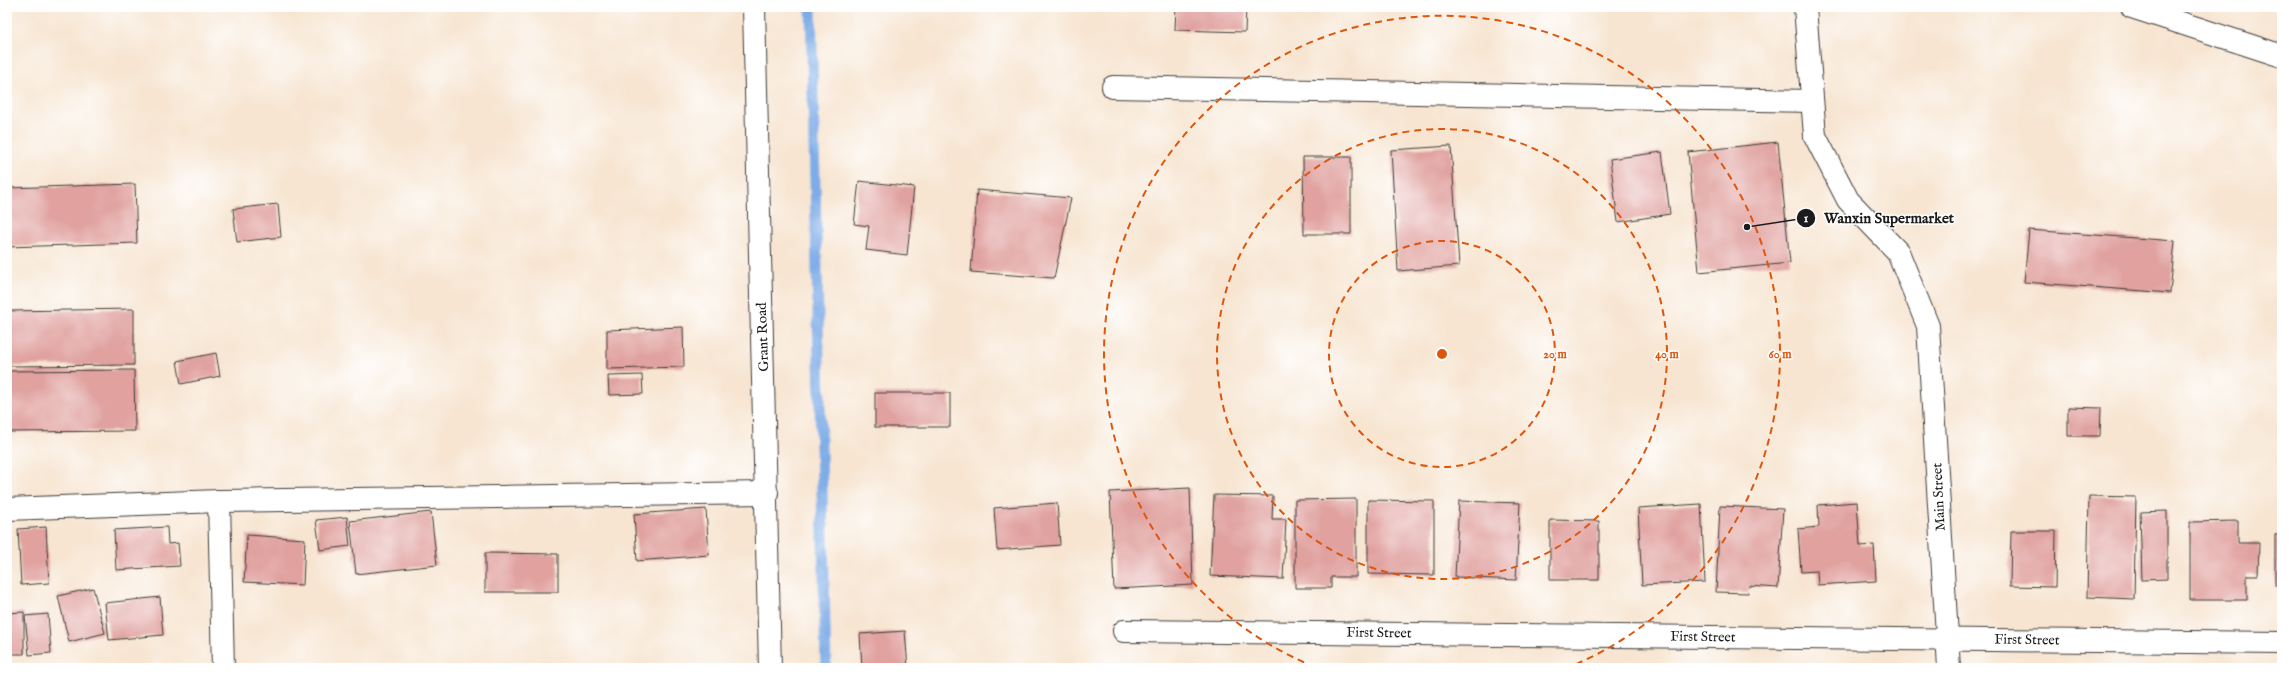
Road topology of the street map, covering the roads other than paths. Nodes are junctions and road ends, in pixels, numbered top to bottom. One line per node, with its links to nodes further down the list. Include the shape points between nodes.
1 (754, 7): 7 (street, Grant Road)
2 (1805, 7): 6 (street, Main Street)
3 (2132, 7): 4 (street)
4 (2282, 56)
5 (1113, 88): 6 (street)
6 (1812, 101): 11 (street, Main Street, via 1815,136 1818,142 1848,200 1898,252 1928,326)
7 (767, 493): 8 (street); 14 (street, Grant Road)
8 (219, 501): 9 (street); 13 (street)
9 (7, 508)
10 (1124, 631): 11 (street, First Street)
11 (1947, 640): 12 (street, First Street); 15 (street, Main Street)
12 (2282, 643)
13 (223, 668)
14 (770, 668)
15 (1949, 668)

